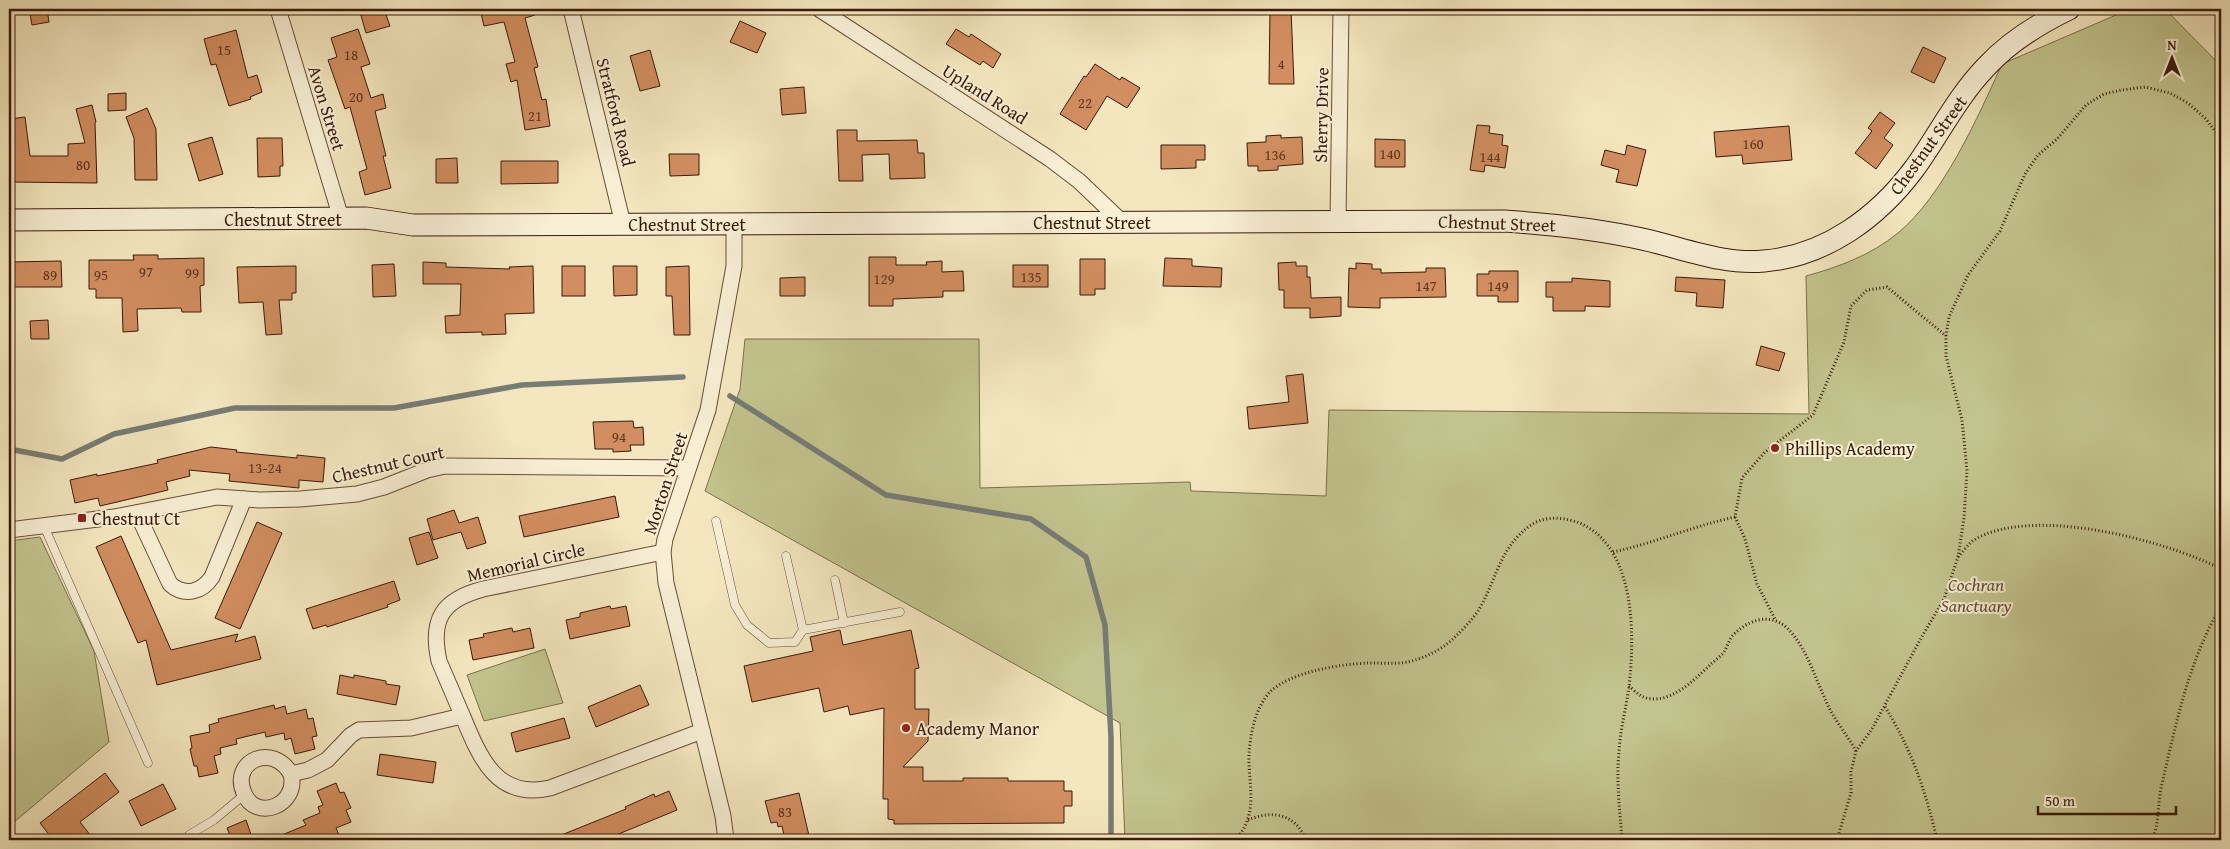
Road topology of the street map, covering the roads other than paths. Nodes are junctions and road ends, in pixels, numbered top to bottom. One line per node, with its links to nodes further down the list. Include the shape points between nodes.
1 (278, 9): 6 (street, Avon Street)
2 (571, 9): 10 (street, Stratford Road)
3 (819, 9): 9 (street, Upland Road, via 1050,159 1079,181)
4 (1341, 9): 8 (street, Sherry Drive)
5 (2069, 9): 8 (street, Chestnut Street, via 2022,36 1986,67 1892,197 1842,237 1817,249 1765,261 1741,261 1560,225)
6 (341, 218): 7 (street, Chestnut Street); 10 (street, Chestnut Street, via 413,225)
7 (9, 220)
8 (1338, 221): 9 (street, Chestnut Street)
9 (1122, 222): 11 (street, Chestnut Street)
10 (624, 224): 11 (street, Chestnut Street)
11 (734, 224): 12 (street, Morton Street, via 734,266 708,410)
12 (688, 468): 13 (street, Chestnut Court, via 445,466 357,494 300,500); 18 (street, Morton Street)
13 (244, 499): 14 (street, Chestnut Court, via 217,497); 14 (street, via 212,577 205,587 194,592 170,584)
14 (138, 513): 16 (street, Chestnut Court)
15 (716, 521): 23 (lane, via 735,605 747,626 770,643 794,642)
16 (44, 526): 17 (street, Chestnut Court); 26 (lane)
17 (9, 530)
18 (663, 552): 24 (street, Memorial Circle, via 482,589 452,601 446,606 437,626 436,648); 25 (street, Morton Street, via 666,584)
19 (786, 556): 23 (lane)
20 (835, 580): 22 (lane)
21 (900, 612): 22 (lane)
22 (844, 623): 23 (lane)
23 (803, 630)
24 (462, 716): 25 (street, Memorial Circle, via 488,768 502,781 530,791 550,788); 27 (street, via 411,728 359,730 327,760)
25 (702, 731): 30 (street, Morton Street)
26 (148, 763)
27 (291, 774): 28 (street, via 291,790 277,806 256,806); 28 (street, via 275,758 253,761 245,768 241,779)
28 (244, 795): 29 (lane, via 214,820 189,835)
29 (189, 840)
30 (726, 840)

